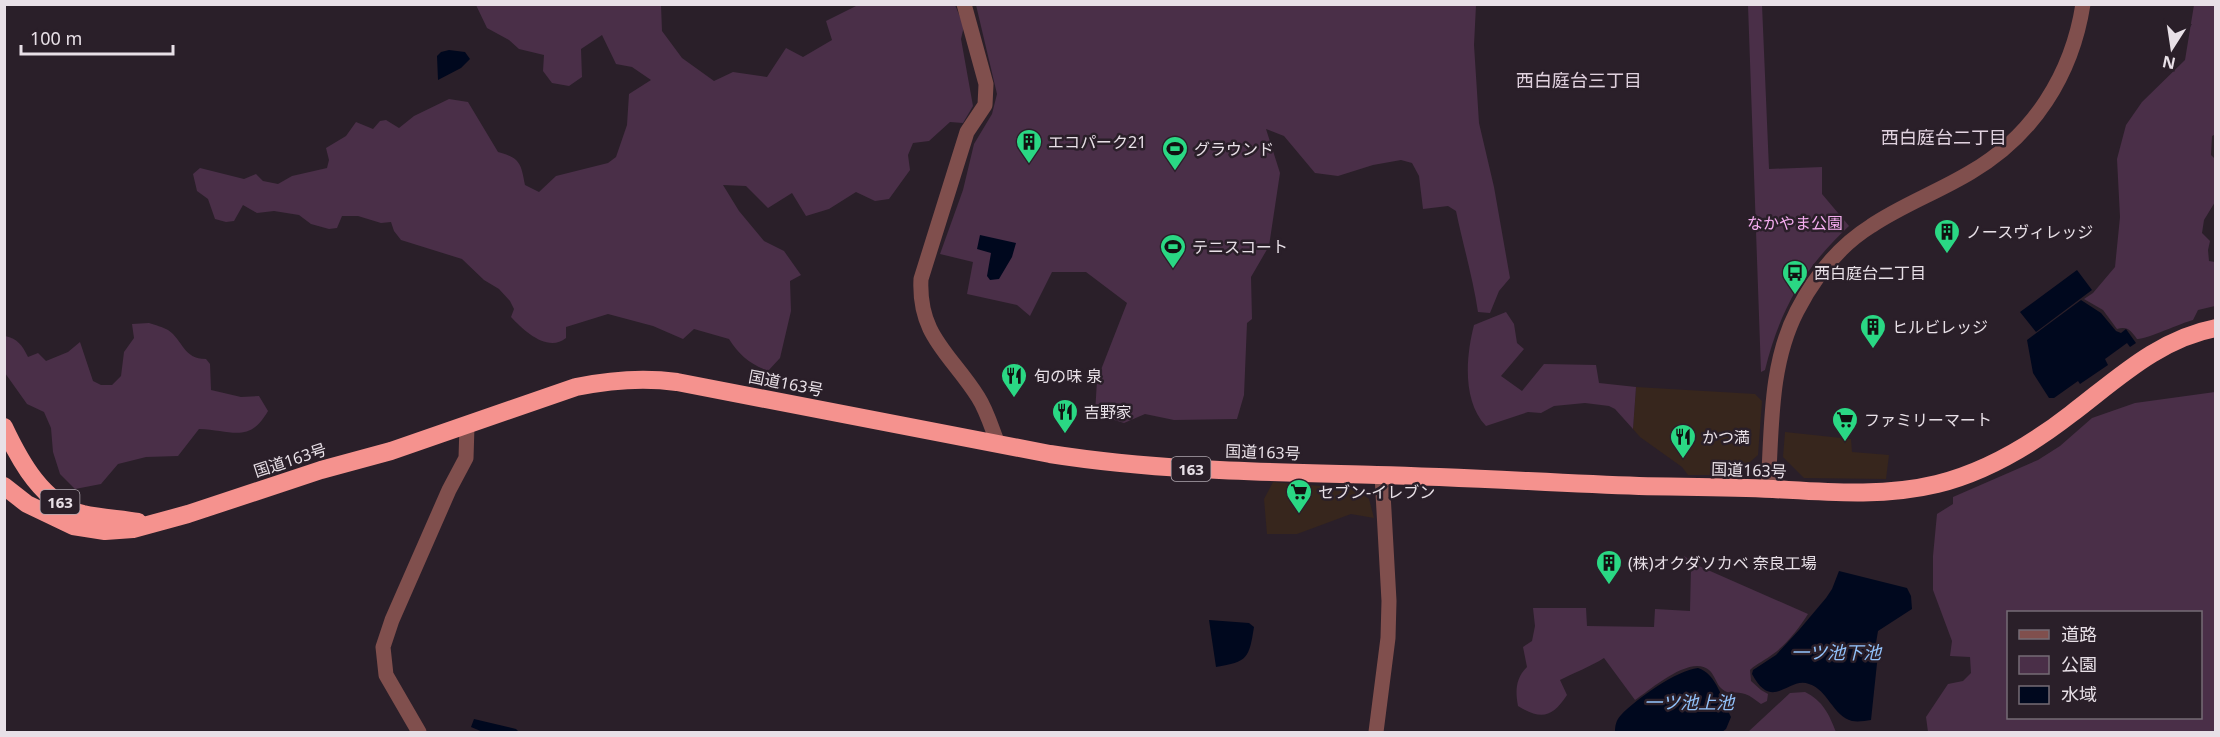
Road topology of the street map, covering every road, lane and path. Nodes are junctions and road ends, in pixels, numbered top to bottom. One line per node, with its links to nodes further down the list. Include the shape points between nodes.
1 (964, 4): 6 (street, via 986,84 985,105 968,132 921,279 920,300 928,327 979,398)
2 (2083, 4): 9 (street, via 2074,46 2058,83 2015,139 1972,172 1869,227 1836,255 1810,290 1780,352)
3 (2216, 328): 9 (highway, 国道163号 / 163, via 2179,339 2149,354 2031,442 1968,474 1937,484 1869,492)
4 (467, 426): 6 (highway, 国道163号 / 163, via 576,387 639,378); 10 (highway, 国道163号 / 163); 11 (street, via 466,458 383,647 386,675)
5 (4, 427): 10 (highway, 国道163号 / 163, via 31,475 61,502 81,513)
6 (998, 444): 7 (highway, 国道163号 / 163, via 1161,468)
7 (1382, 475): 9 (highway, 国道163号 / 163); 12 (street, via 1389,601)
8 (4, 486): 10 (highway, 国道163号 / 163, via 27,504 73,526 118,531)
9 (1768, 489)
10 (152, 524)
11 (419, 732)
12 (1376, 732)

